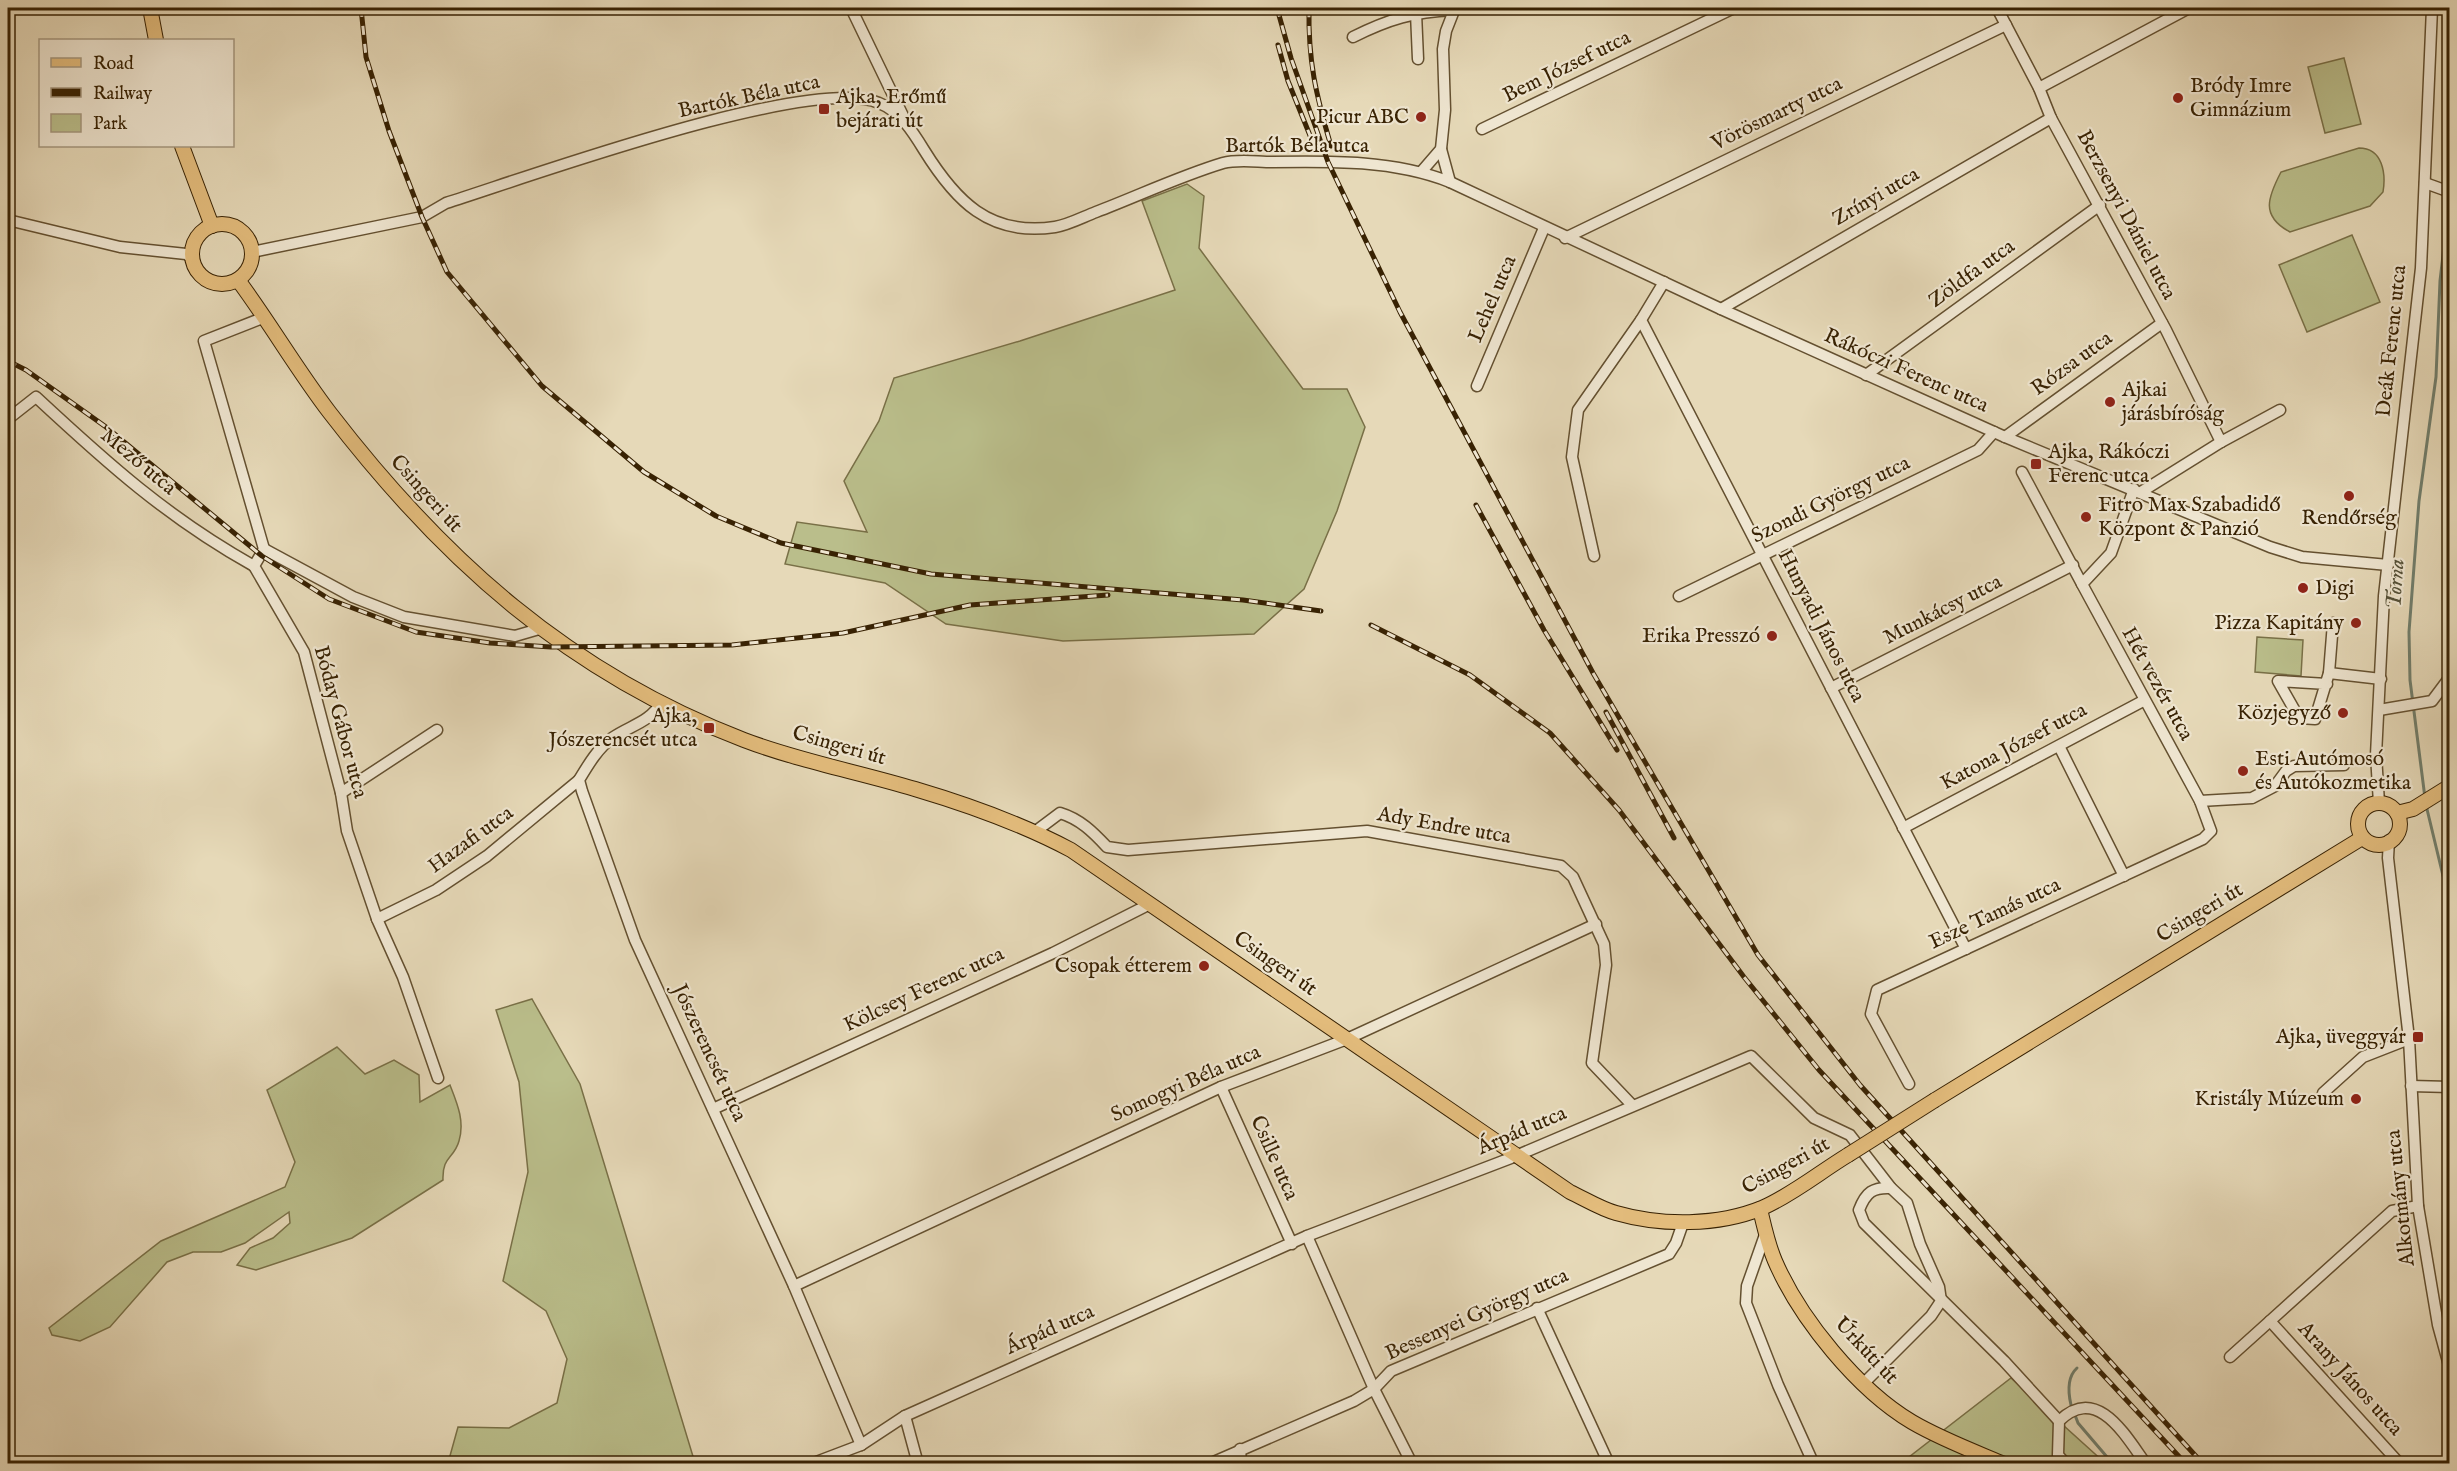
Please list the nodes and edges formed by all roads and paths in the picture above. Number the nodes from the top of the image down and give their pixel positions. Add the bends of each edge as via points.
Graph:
1 (150, 8) edge
2 (851, 8) edge
3 (1734, 8) edge
4 (1997, 8) edge
5 (2189, 8) edge
6 (2432, 8) edge
7 (1454, 9) edge
8 (1416, 13) junction
9 (2006, 25) junction
10 (1353, 37) dead end
11 (156, 39) edge
12 (1418, 59) dead end
13 (2039, 88) junction
14 (2051, 118) junction
15 (908, 124) junction
16 (1482, 129) dead end
17 (182, 147) edge
18 (1442, 149) junction
19 (1422, 171) junction
20 (1450, 183) junction
21 (2426, 183) junction
22 (2450, 192) edge
23 (2100, 205) junction
24 (8, 219) edge
25 (212, 226) junction
26 (1544, 228) junction
27 (1565, 238) junction
28 (252, 252) junction
29 (192, 258) junction
30 (238, 280) junction
31 (1664, 282) junction
32 (1721, 309) junction
33 (265, 317) junction
34 (1641, 320) junction
35 (2162, 323) junction
36 (1866, 375) junction
37 (1477, 386) dead end
38 (2280, 410) dead end
39 (8, 419) edge
40 (1994, 432) junction
41 (2005, 437) junction
42 (2222, 442) junction
43 (2022, 472) dead end
44 (2138, 491) junction
45 (264, 549) junction
46 (1762, 555) junction
47 (1594, 556) dead end
48 (2388, 565) junction
49 (254, 566) junction
50 (2073, 566) junction
51 (2082, 584) junction
52 (1679, 596) dead end
53 (2333, 623) dead end
54 (539, 629) junction
55 (2450, 677) edge
56 (2328, 679) junction
57 (2381, 679) junction
58 (1831, 688) junction
59 (2143, 701) junction
60 (662, 702) junction
61 (2379, 710) junction
62 (437, 730) dead end
63 (2059, 746) junction
64 (2344, 765) dead end
65 (579, 780) junction
66 (2443, 790) edge
67 (341, 793) junction
68 (2200, 801) junction
69 (2379, 802) junction
70 (2397, 813) junction
71 (2208, 819) joint
72 (1903, 828) junction
73 (1036, 831) junction
74 (2362, 838) junction
75 (2389, 840) junction
76 (2124, 876) junction
77 (1150, 904) junction
78 (377, 919) junction
79 (1596, 924) junction
80 (1966, 949) junction
81 (2409, 1038) junction
82 (1347, 1039) junction
83 (438, 1078) dead end
84 (1909, 1084) dead end
85 (2411, 1086) junction
86 (1221, 1087) junction
87 (2450, 1088) edge
88 (2323, 1093) dead end
89 (1632, 1105) junction
90 (713, 1109) junction
91 (1517, 1155) junction
92 (1891, 1188) junction
93 (2418, 1206) junction
94 (1760, 1209) junction
95 (1683, 1222) junction
96 (1766, 1232) junction
97 (1307, 1236) junction
98 (1292, 1244) junction
99 (794, 1286) junction
100 (1941, 1301) junction
101 (1538, 1308) junction
102 (2270, 1321) junction
103 (2447, 1352) edge
104 (2230, 1357) dead end
105 (2450, 1369) edge
106 (1863, 1384) junction
107 (1374, 1389) junction
108 (905, 1416) junction
109 (2059, 1421) junction
110 (861, 1445) junction
111 (1240, 1449) junction
112 (1811, 1458) dead end
113 (811, 1464) edge
114 (918, 1464) edge
115 (1209, 1464) edge
116 (1241, 1464) edge
117 (1412, 1464) edge
118 (1609, 1464) edge
119 (2004, 1464) edge
120 (2066, 1464) edge
121 (2146, 1464) edge
122 (2400, 1464) edge

1 - 11 main road
2 - 15 street
3 - 16 street, Bem József utca
4 - 9 street, Berzsenyi Dániel utca
5 - 13 street
6 - 21 street, Deák Ferenc utca
7 - 8 street
7 - 18 street via 1443,49
8 - 10 street via 1387,20
8 - 12 street
9 - 13 street, Berzsenyi Dániel utca
9 - 27 street, Vörösmarty utca
13 - 14 street, Berzsenyi Dániel utca
14 - 23 street, Berzsenyi Dániel utca
14 - 32 street, Zrínyi utca
15 - 19 street, Bartók Béla utca via 950,190 975,212 1009,226 1055,227 1226,162 1336,162
15 - 28 street, Bartók Béla utca via 879,103 847,98 763,110 670,133 446,203 422,217
17 - 25 main road
18 - 19 street
18 - 20 street
19 - 20 street, Rákóczi Ferenc utca
20 - 26 street, Rákóczi Ferenc utca
21 - 22 street
21 - 48 street, Deák Ferenc utca via 2421,268
23 - 35 street, Berzsenyi Dániel utca
23 - 36 street, Zöldfa utca
24 - 29 street via 120,248 186,254
25 - 28 main road via 221,224 238,229
25 - 29 main road via 199,235
26 - 27 street, Rákóczi Ferenc utca
26 - 37 street, Lehel utca
27 - 31 street, Rákóczi Ferenc utca
28 - 30 main road via 248,268
29 - 30 main road via 209,281 223,284
30 - 33 main road, Csingeri út
31 - 32 street, Rákóczi Ferenc utca
31 - 34 street
32 - 36 street, Rákóczi Ferenc utca
33 - 45 street via 204,341
33 - 54 main road, Csingeri út via 328,411 387,485 451,553
34 - 46 street, Hunyadi János utca
34 - 47 street via 1578,410 1572,457
35 - 41 street, Rózsa utca
35 - 42 street, Berzsenyi Dániel utca
36 - 40 street, Rákóczi Ferenc utca
38 - 42 street
39 - 49 street, Mező utca via 36,397 164,510
40 - 41 street, Rákóczi Ferenc utca
40 - 46 street, Szondi György utca via 1978,450
41 - 44 street, Rákóczi Ferenc utca
42 - 44 street
43 - 50 street, Hét vezér utca
44 - 48 street, Rákóczi Ferenc utca via 2302,557
44 - 51 street via 2111,553
45 - 49 street
45 - 54 street via 353,597 404,617 515,636
46 - 52 street, Szondi György utca
46 - 58 street, Hunyadi János utca
48 - 57 street, Deák Ferenc utca
49 - 67 street, Bóday Gábor utca via 304,652
50 - 51 street, Hét vezér utca
50 - 58 street, Munkácsy utca
51 - 59 street, Hét vezér utca
53 - 56 street
54 - 60 main road, Csingeri út
55 - 61 street via 2432,701
56 - 56 street via 2315,719 2299,718 2278,681
56 - 57 street
57 - 61 street, Deák Ferenc utca
58 - 72 street, Hunyadi János utca
59 - 63 street, Katona József utca
59 - 68 street, Hét vezér utca
60 - 65 street via 642,724 612,738 592,758
60 - 73 main road, Csingeri út via 744,740 916,789
61 - 69 street, Deák Ferenc utca
62 - 67 street
63 - 72 street, Katona József utca
63 - 76 street
64 - 68 street via 2294,766 2275,786 2252,798
65 - 78 street, Hazafi utca via 487,855 436,890
65 - 90 street, Jószerencsét utca via 635,940
66 - 70 main road via 2413,809
67 - 78 street, Bóday Gábor utca via 347,831
68 - 71 street, Hét vezér utca
69 - 70 main road via 2391,805
69 - 74 main road via 2360,817
70 - 75 main road via 2398,827
71 - 76 street, Esze Tamás utca via 2211,831 2203,839
72 - 80 street, Hunyadi János utca
73 - 77 main road, Csingeri út
73 - 79 street, Ady Endre utca via 1060,813 1090,829 1107,848 1128,850 1367,831 1407,837 1561,866 1573,877
74 - 75 main road via 2373,845
74 - 94 main road, Csingeri út, bridge
75 - 81 street, Alkotmány utca
76 - 80 street, Esze Tamás utca
77 - 82 main road, Csingeri út
77 - 90 street, Kölcsey Ferenc utca via 1053,953
78 - 83 street, Bóday Gábor utca via 403,977
79 - 82 street, Somogyi Béla utca
79 - 89 street, Ady Endre utca via 1606,964 1592,1063
80 - 84 street, Esze Tamás utca via 1877,990 1870,1014
81 - 85 street, Alkotmány utca
81 - 88 street via 2363,1057
82 - 86 street, Somogyi Béla utca
82 - 91 main road, Csingeri út
85 - 87 street
85 - 93 street, Alkotmány utca
86 - 98 street, Csille utca
86 - 99 street, Somogyi Béla utca
89 - 91 street, Árpád utca
89 - 92 street, Árpád utca via 1750,1056 1814,1118 1850,1135
90 - 99 street, Jószerencsét utca
91 - 95 main road, Csingeri út via 1570,1192 1614,1213
91 - 97 street, Árpád utca
92 - 100 street via 1907,1203
92 - 100 street via 1869,1191 1859,1210 1864,1223
93 - 102 street, Arany János utca via 2392,1210
93 - 103 street, Alkotmány utca
94 - 95 main road, Csingeri út
94 - 96 main road, Úrkúti út
95 - 101 street, Bessenyei György utca via 1669,1254
96 - 106 main road, Úrkúti út via 1774,1260 1791,1293
96 - 112 street via 1747,1286 1746,1303
97 - 98 street, Árpád utca
97 - 107 street
98 - 108 street, Árpád utca
99 - 110 street, Jószerencsét utca
100 - 106 street
100 - 109 street
101 - 107 street, Bessenyei György utca via 1391,1371
101 - 118 street
102 - 104 street, Arany János utca
102 - 122 street, Arany János utca
103 - 105 street, Alkotmány utca
106 - 119 main road, Úrkúti út via 1912,1422
107 - 111 street, Bessenyei György utca
107 - 117 street
108 - 110 street, Árpád utca
108 - 114 street
109 - 120 street via 2058,1455
109 - 121 street via 2080,1408 2100,1411 2127,1437
110 - 113 street, Árpád utca
111 - 115 street, Bessenyei György utca
111 - 116 street

